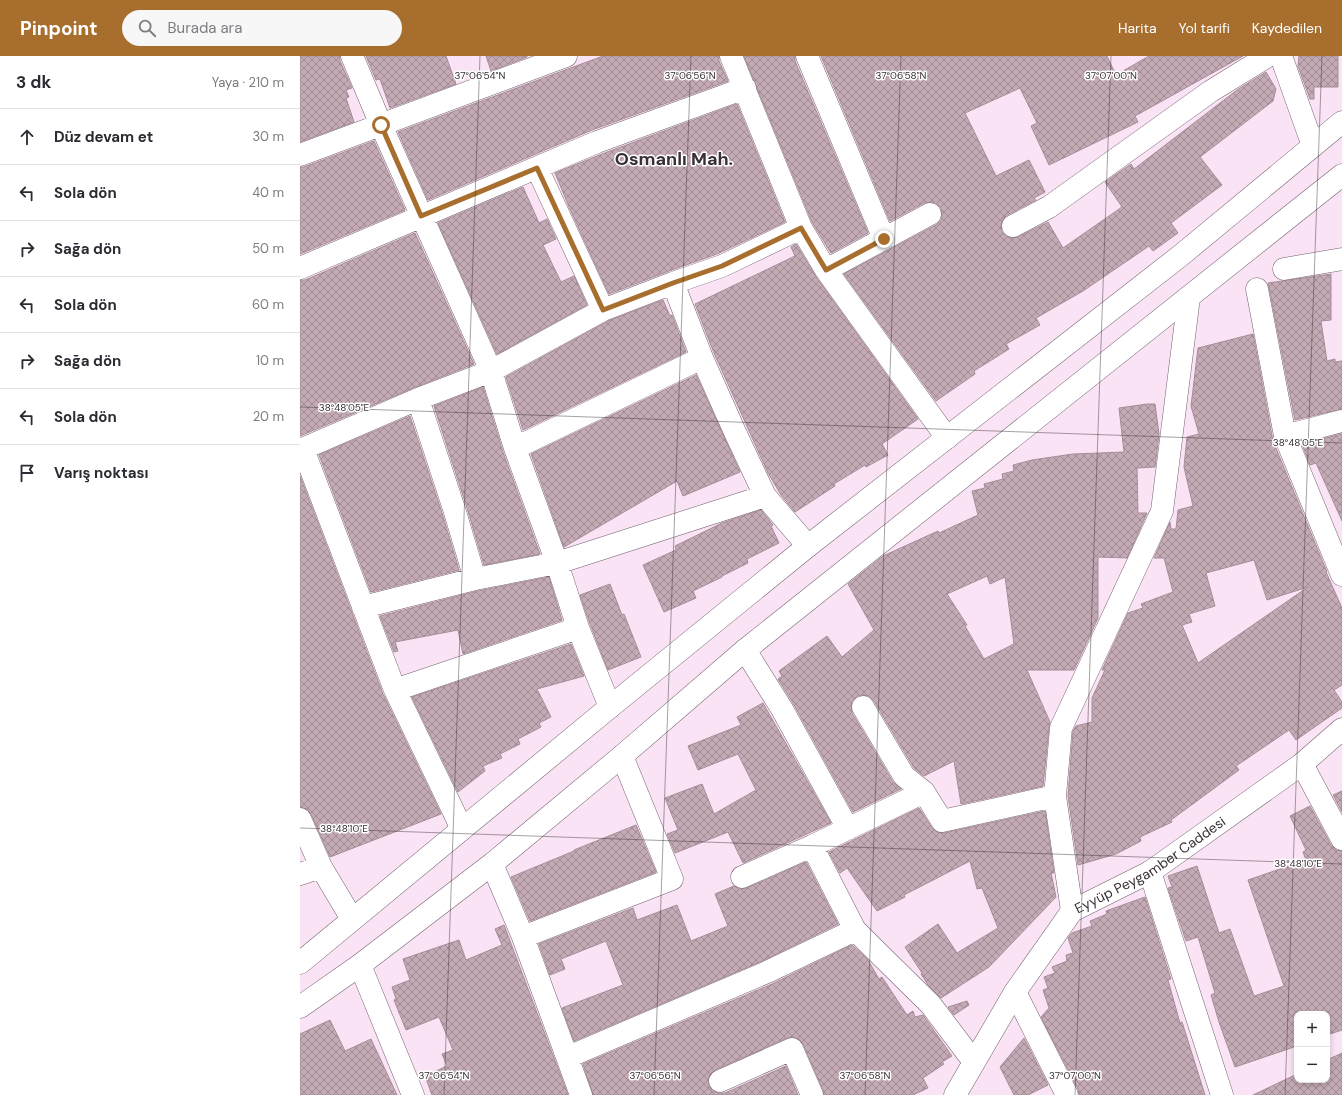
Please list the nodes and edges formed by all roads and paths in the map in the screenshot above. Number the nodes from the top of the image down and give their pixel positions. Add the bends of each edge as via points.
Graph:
1 (352, 56) edge
2 (566, 56) edge
3 (731, 56) edge
4 (806, 56) edge
5 (1268, 56) edge
6 (1281, 56) edge
7 (537, 61) edge
8 (744, 88) junction
9 (1342, 122) edge
10 (381, 125) junction
11 (1313, 146) junction
12 (300, 155) edge
13 (537, 168) junction
14 (1342, 175) edge
15 (930, 214) dead end
16 (421, 216) junction
17 (1013, 226) dead end
18 (801, 228) junction
19 (884, 239) junction
20 (1342, 259) edge
21 (300, 268) edge
22 (1284, 269) dead end
23 (826, 270) junction
24 (673, 283) junction
25 (1256, 289) dead end
26 (1189, 297) junction
27 (603, 310) junction
28 (702, 358) junction
29 (491, 371) junction
30 (418, 399) junction
31 (1342, 421) edge
32 (1285, 436) junction
33 (947, 438) junction
34 (515, 448) junction
35 (302, 449) edge
36 (765, 496) junction
37 (808, 546) junction
38 (557, 563) junction
39 (1342, 575) edge
40 (475, 579) junction
41 (363, 608) junction
42 (578, 628) junction
43 (745, 650) junction
44 (394, 690) junction
45 (610, 707) junction
46 (863, 707) dead end
47 (1342, 729) edge
48 (622, 756) junction
49 (1302, 764) junction
50 (924, 792) junction
51 (1055, 796) junction
52 (300, 819) edge
53 (462, 829) junction
54 (848, 829) junction
55 (1342, 839) edge
56 (812, 846) junction
57 (492, 864) junction
58 (321, 867) junction
59 (1150, 872) junction
60 (300, 874) edge
61 (742, 878) dead end
62 (1072, 911) junction
63 (352, 919) junction
64 (855, 930) junction
65 (523, 937) junction
66 (300, 963) edge
67 (360, 965) junction
68 (1015, 992) junction
69 (300, 1007) edge
70 (568, 1057) junction
71 (974, 1062) junction
72 (720, 1081) dead end
73 (413, 1095) edge
74 (581, 1095) edge
75 (812, 1095) edge
76 (955, 1095) edge
77 (1067, 1095) edge
78 (1222, 1095) edge

1 - 10 street
2 - 7 street
3 - 8 street
4 - 19 street
5 - 17 street via 1211,91 1049,207
6 - 11 street
7 - 10 street
8 - 13 street via 597,142
8 - 18 street
9 - 11 street
10 - 12 street
10 - 16 street
11 - 33 street via 1180,256
13 - 16 street
13 - 27 street
14 - 26 street
15 - 19 street
16 - 21 street
16 - 29 street
18 - 23 street
18 - 24 street via 722,266
19 - 23 street
20 - 22 street
23 - 33 street
24 - 27 street
24 - 28 street
25 - 32 street
26 - 43 street
26 - 51 street via 1162,511 1061,728
27 - 29 street
28 - 34 street
28 - 36 street
29 - 30 street
29 - 34 street
30 - 35 street
30 - 40 street
31 - 32 street
32 - 39 street
33 - 37 street
34 - 38 street
35 - 41 street
36 - 37 street
36 - 38 street
37 - 45 street
38 - 40 street
38 - 42 street
40 - 41 street
41 - 44 street
42 - 44 street
42 - 45 street
43 - 48 street
43 - 54 street via 782,709
44 - 53 street
45 - 53 street
46 - 50 street via 904,776
47 - 49 street, Eyyüp Peygamber Caddesi
48 - 57 street
48 - 65 street via 672,879
49 - 55 street
49 - 59 street, Eyyüp Peygamber Caddesi
50 - 51 street via 942,821
50 - 54 street
51 - 62 street
52 - 58 street
53 - 63 street
54 - 56 street
56 - 61 street
56 - 64 street
57 - 65 street
57 - 67 street
58 - 60 street
58 - 63 street
59 - 62 street, Eyyüp Peygamber Caddesi
59 - 78 street
62 - 68 street, Eyyüp Peygamber Caddesi
63 - 66 street
64 - 70 street via 767,972
64 - 71 street via 931,1005
65 - 70 street
67 - 69 street
67 - 73 street
68 - 71 street, Eyyüp Peygamber Caddesi
68 - 77 street
70 - 74 street
71 - 76 street, Eyyüp Peygamber Caddesi
72 - 75 street via 792,1049

